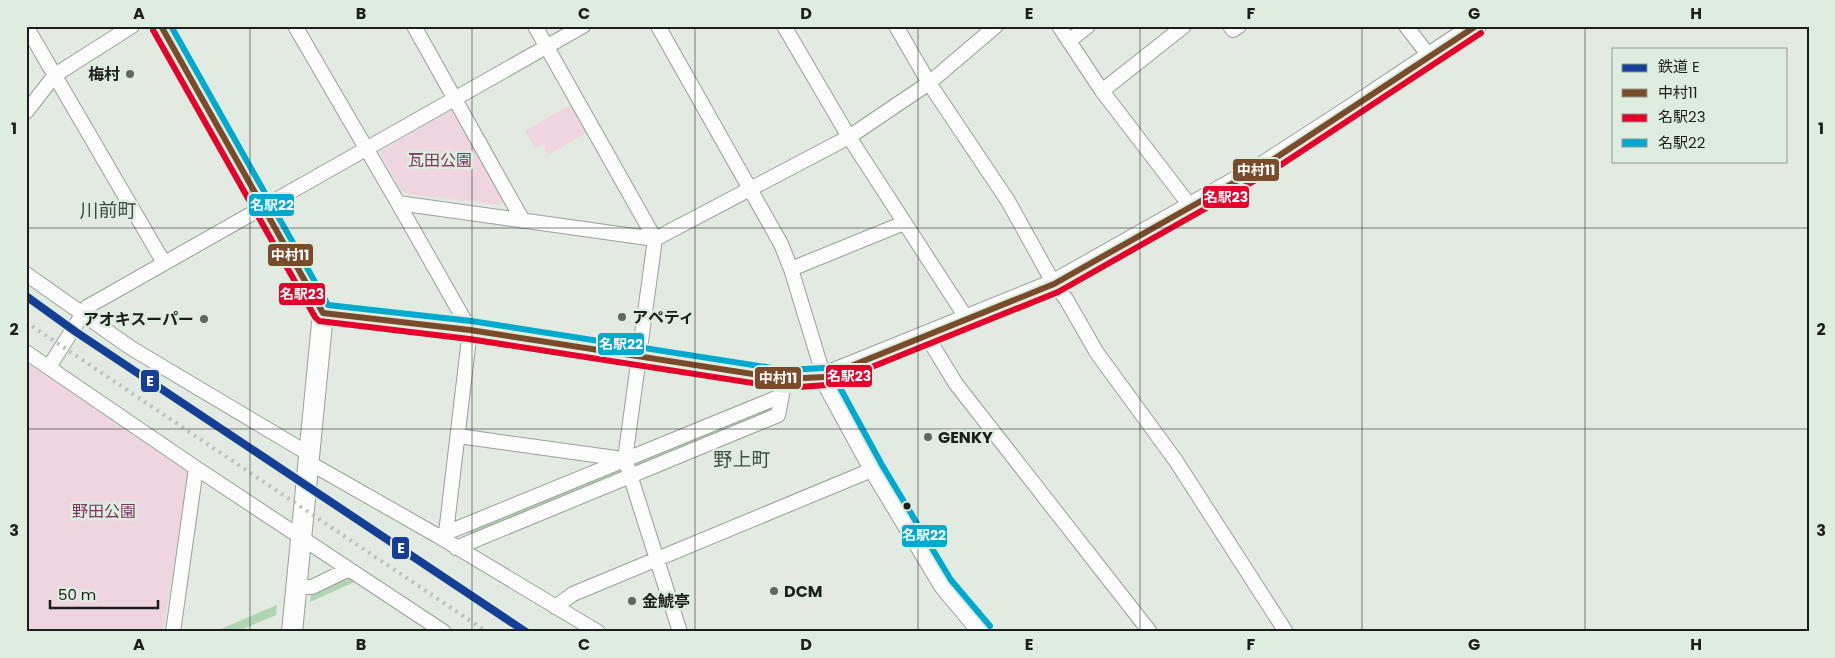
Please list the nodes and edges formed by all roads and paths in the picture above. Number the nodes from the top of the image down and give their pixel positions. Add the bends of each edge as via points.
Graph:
1 (26, 26) edge
2 (132, 26) edge
3 (161, 26) edge
4 (295, 26) edge
5 (414, 26) edge
6 (535, 26) edge
7 (583, 26) edge
8 (658, 26) edge
9 (784, 26) edge
10 (896, 26) edge
11 (996, 26) edge
12 (1059, 26) edge
13 (1088, 26) edge
14 (1184, 26) edge
15 (1230, 26) edge
16 (1239, 26) edge
17 (1406, 26) edge
18 (1476, 26) edge
19 (1069, 41) junction
20 (546, 47) junction
21 (1430, 57) junction
22 (54, 75) junction
23 (929, 83) junction
24 (1102, 90) junction
25 (454, 98) junction
26 (26, 112) edge
27 (849, 137) junction
28 (366, 148) junction
29 (750, 189) junction
30 (398, 203) junction
31 (1190, 207) junction
32 (262, 208) junction
33 (523, 221) junction
34 (904, 223) junction
35 (654, 239) junction
36 (164, 263) junction
37 (791, 269) junction
38 (26, 274) edge
39 (1054, 284) junction
40 (323, 313) junction
41 (83, 314) junction
42 (967, 319) junction
43 (470, 330) junction
44 (926, 335) junction
45 (26, 352) edge
46 (638, 356) junction
47 (49, 367) junction
48 (824, 377) junction
49 (783, 388) junction
50 (458, 436) junction
51 (308, 458) junction
52 (196, 468) junction
53 (627, 468) junction
54 (874, 469) junction
55 (442, 534) junction
56 (300, 536) junction
57 (456, 548) junction
58 (657, 558) junction
59 (349, 569) junction
60 (296, 587) junction
61 (555, 606) junction
62 (172, 632) edge
63 (292, 632) edge
64 (444, 632) edge
65 (598, 632) edge
66 (680, 632) edge
67 (983, 632) edge
68 (1150, 632) edge
69 (1286, 632) edge

1 - 22 street
2 - 22 street
3 - 32 street
4 - 28 street
5 - 25 street
6 - 20 street
7 - 20 street
8 - 29 street
9 - 27 street
10 - 23 street
11 - 23 street
12 - 19 street
13 - 19 street
14 - 24 street
15 - 16 street via 1233,30
17 - 21 street
18 - 21 street
19 - 24 street
20 - 25 street
20 - 35 street
21 - 31 street via 1265,165
22 - 26 street
22 - 36 street
23 - 27 street
23 - 39 street via 1008,201
24 - 31 street
25 - 28 street
25 - 33 street
27 - 29 street
27 - 34 street
28 - 30 street
28 - 32 street
29 - 35 street
29 - 37 street via 781,244
30 - 33 street
30 - 43 street
31 - 39 street
32 - 36 street
32 - 40 street
33 - 35 street
34 - 37 street
34 - 42 street
35 - 46 street
36 - 41 street via 87,307
37 - 48 street
38 - 41 street
39 - 42 street
39 - 69 street via 1097,352 1176,461
40 - 43 street
40 - 51 street
41 - 47 street
41 - 51 street via 131,348
42 - 44 street
43 - 46 street
43 - 50 street
44 - 48 street
44 - 68 street via 956,384
45 - 47 street
46 - 49 street
46 - 53 street
47 - 52 street
48 - 49 street
48 - 54 street
49 - 53 street via 778,415
50 - 53 street
50 - 55 street
51 - 55 street
51 - 56 street
52 - 56 street
52 - 62 street
53 - 55 street
53 - 57 street
53 - 58 street
54 - 58 street
54 - 67 street via 944,585
55 - 57 street
56 - 59 street
56 - 60 street
57 - 61 street
58 - 61 street via 573,594
58 - 66 street
59 - 60 street via 312,587
59 - 64 street
60 - 63 street
61 - 65 street

